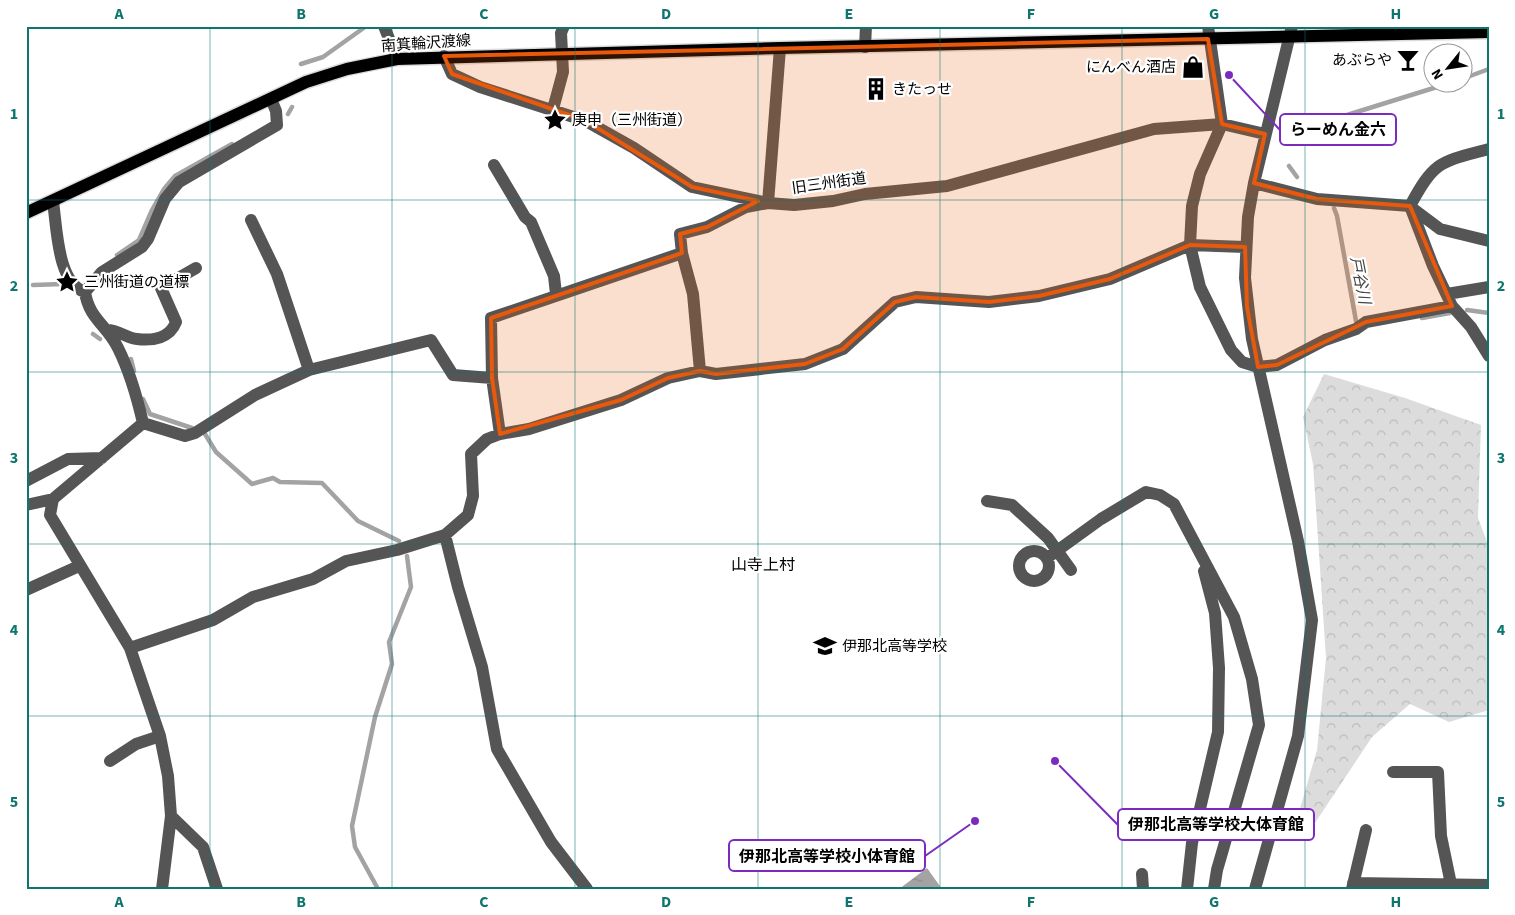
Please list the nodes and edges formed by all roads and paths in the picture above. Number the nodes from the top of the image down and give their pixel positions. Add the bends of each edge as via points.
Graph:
1 (384, 26) edge
2 (564, 26) edge
3 (866, 26) edge
4 (1411, 30) edge
5 (1208, 32) edge
6 (1291, 32) edge
7 (1489, 32) edge
8 (865, 46) junction
9 (780, 48) junction
10 (562, 54) junction
11 (444, 56) junction
12 (397, 59) junction
13 (271, 99) junction
14 (552, 109) junction
15 (1222, 124) junction
16 (1265, 134) junction
17 (1489, 149) edge
18 (494, 165) dead end
19 (1254, 183) junction
20 (53, 202) junction
21 (768, 203) junction
22 (1410, 206) junction
23 (26, 213) edge
24 (250, 220) dead end
25 (1489, 241) edge
26 (1190, 245) junction
27 (1245, 247) junction
28 (682, 253) junction
29 (196, 268) dead end
30 (1489, 287) edge
31 (85, 292) junction
32 (556, 294) junction
33 (1447, 294) junction
34 (1452, 306) junction
35 (107, 330) junction
36 (1489, 356) edge
37 (1258, 367) junction
38 (309, 370) junction
39 (700, 371) junction
40 (492, 378) junction
41 (143, 423) junction
42 (500, 434) junction
43 (102, 458) junction
44 (26, 481) edge
45 (53, 499) junction
46 (987, 501) dead end
47 (26, 505) edge
48 (445, 535) junction
49 (1058, 550) junction
50 (1199, 550) junction
51 (1047, 558) dead end
52 (79, 566) junction
53 (1071, 570) dead end
54 (26, 590) edge
55 (130, 648) junction
56 (160, 736) junction
57 (110, 760) dead end
58 (1393, 772) dead end
59 (171, 816) junction
60 (1366, 830) dead end
61 (1142, 874) dead end
62 (1489, 885) edge
63 (1353, 886) edge
64 (1400, 886) edge
65 (1451, 886) edge
66 (162, 889) edge
67 (217, 889) edge
68 (587, 889) edge
69 (1143, 889) edge
70 (1187, 889) edge
71 (1214, 889) edge
72 (1256, 889) edge

1 - 12 street
2 - 10 street
3 - 8 street
4 - 6 main road, 南箕輪沢渡線
4 - 7 main road, 南箕輪沢渡線
5 - 6 main road, 南箕輪沢渡線
5 - 8 main road, 南箕輪沢渡線
5 - 15 street
6 - 16 street
8 - 9 main road, 南箕輪沢渡線
9 - 10 main road, 南箕輪沢渡線
9 - 21 street
10 - 11 main road, 南箕輪沢渡線
10 - 14 street via 563,72
11 - 12 main road, 南箕輪沢渡線
11 - 14 street, 旧三州街道 via 452,74 480,87
12 - 13 main road, 南箕輪沢渡線 via 306,82
13 - 20 main road, 南箕輪沢渡線
13 - 31 street via 276,111 276,125 179,182 166,199 142,247 102,272
14 - 21 street, 旧三州街道 via 586,121 634,148 692,188
15 - 16 street, 旧三州街道
15 - 21 street, 旧三州街道 via 1154,129 946,186 865,194 794,206
15 - 26 street via 1200,174 1192,206
16 - 19 street
17 - 22 street via 1441,163 1428,175
18 - 32 street via 530,222 554,276
19 - 22 street via 1317,199
19 - 27 street
20 - 23 main road, 南箕輪沢渡線
20 - 31 street via 66,272 72,286
21 - 28 street via 746,207 707,227 680,234
22 - 25 street via 1440,229
22 - 33 street
24 - 38 street via 276,274
26 - 27 street
26 - 37 street via 1200,287 1231,350 1242,362
26 - 39 street via 1110,279 1039,296 989,302 916,297 896,302 843,348 805,364 716,374
27 - 37 street via 1247,308
28 - 32 street
28 - 39 street via 693,294
29 - 35 street via 161,288 176,322 166,336 136,339 116,330
30 - 33 street
31 - 35 street via 86,302 95,319
32 - 40 street via 484,317
33 - 34 street
34 - 36 street via 1471,327
34 - 37 street via 1361,326 1277,365
35 - 41 street via 136,392
37 - 72 street via 1298,541 1312,620 1298,736
38 - 40 street via 431,340 453,375
38 - 41 street via 255,395 186,436
39 - 42 street via 668,378 621,400 529,429
40 - 42 street
41 - 43 street
42 - 48 street via 487,439 471,454 473,496 468,515
43 - 44 street via 68,459
43 - 45 street
45 - 47 street
45 - 52 street via 50,515
46 - 49 street via 1012,505
48 - 55 street via 346,561 313,578 252,597 213,620
48 - 68 street via 482,667 497,749 551,842
49 - 50 street via 1146,492 1160,495 1174,504
49 - 51 street
49 - 53 street
50 - 70 street via 1215,613 1219,668 1218,732 1192,843
50 - 71 street via 1234,616 1252,679 1259,725
52 - 54 street
52 - 55 street
55 - 56 street
56 - 57 street via 136,744
56 - 59 street
58 - 65 street via 1438,772 1441,836
59 - 66 street
59 - 67 street via 203,847
60 - 63 street
61 - 69 street
62 - 65 street
63 - 64 street
64 - 65 street

